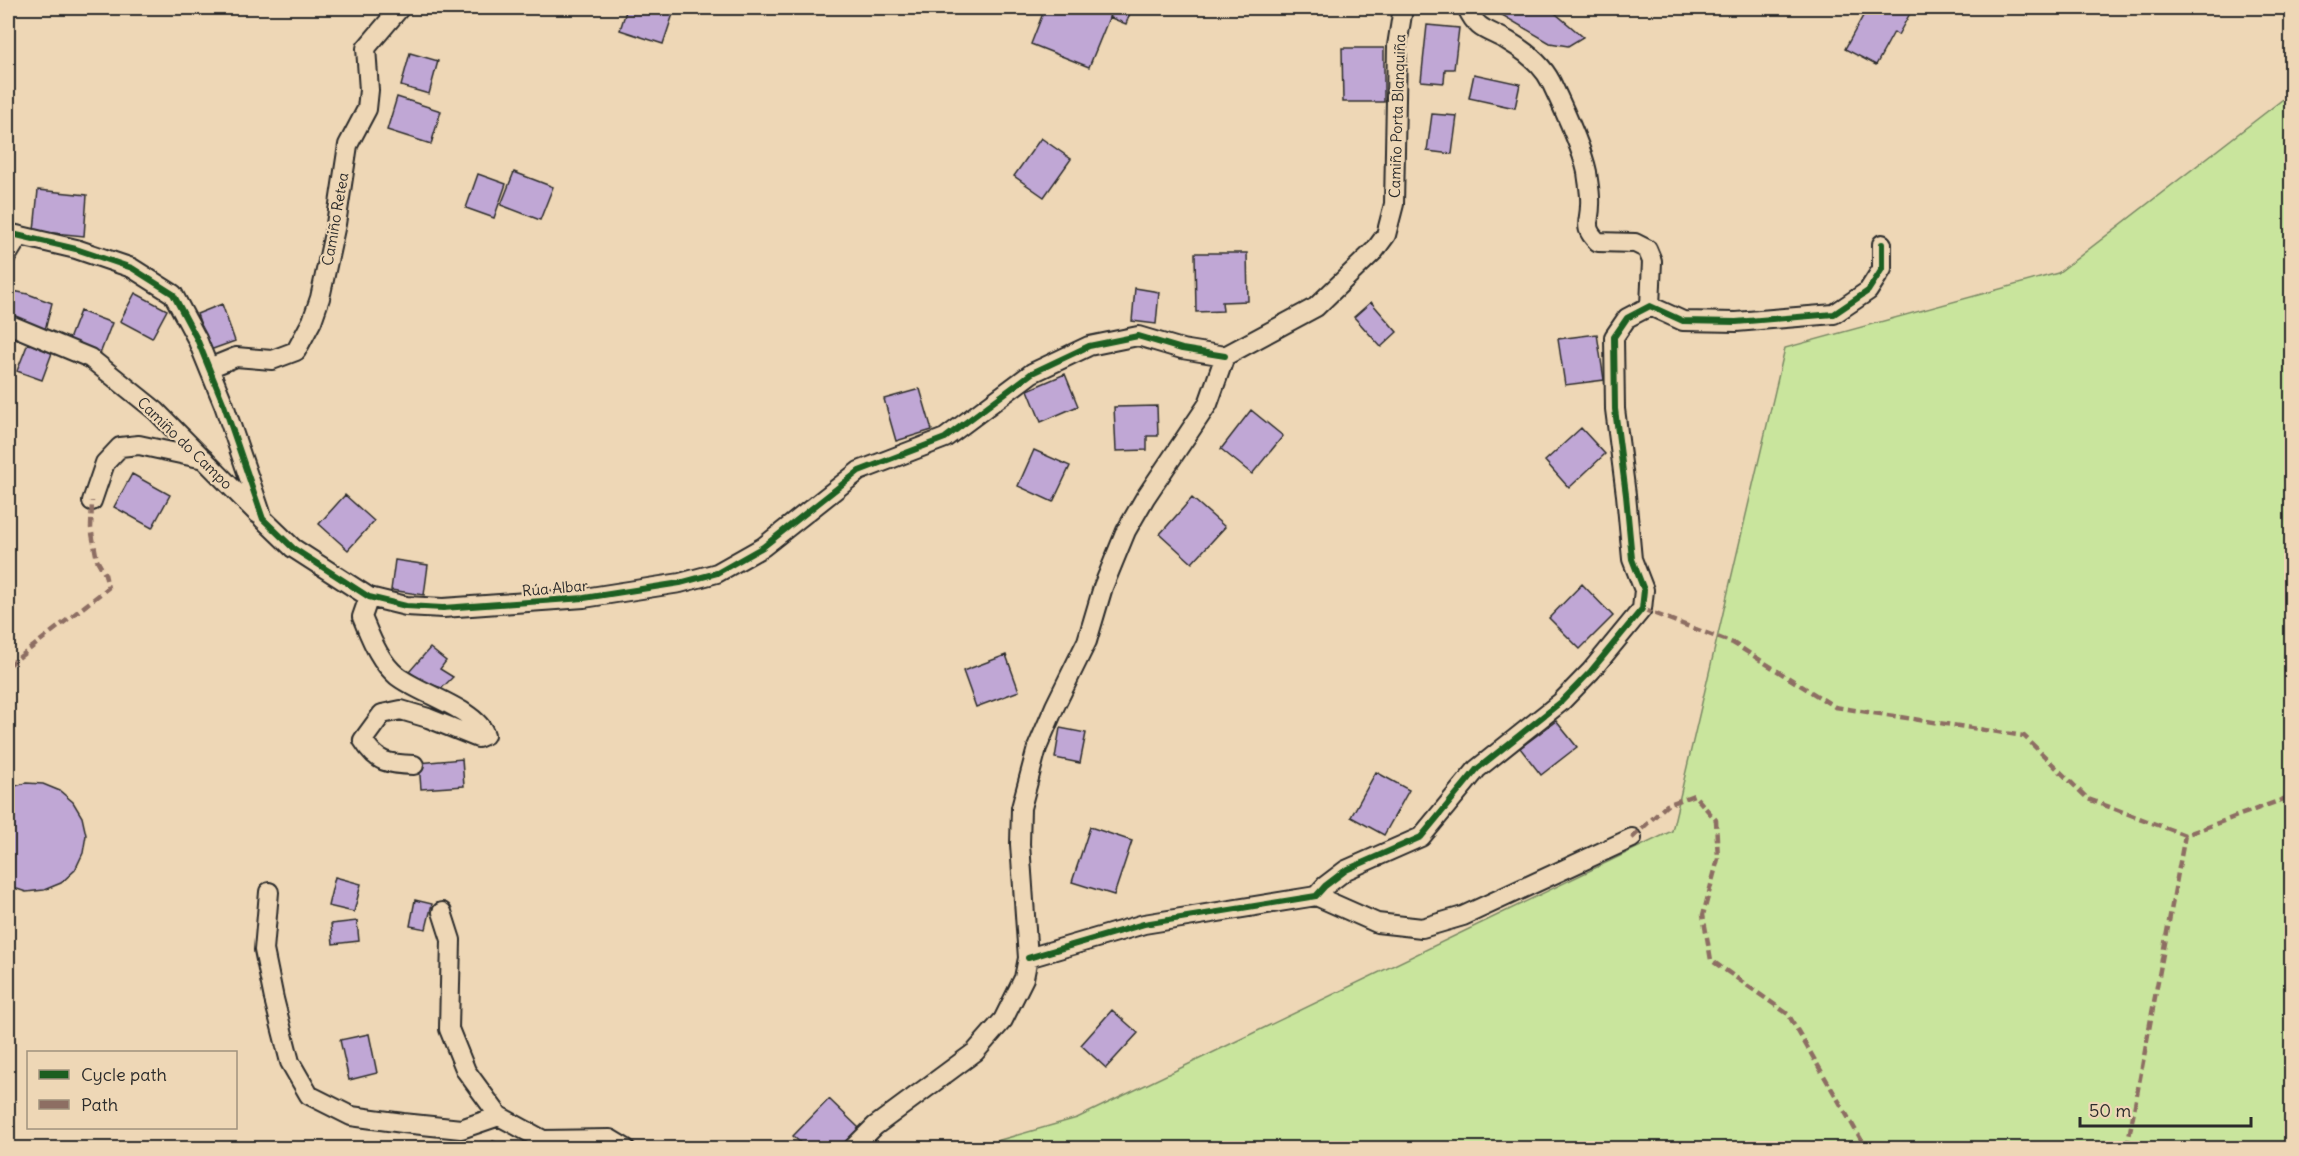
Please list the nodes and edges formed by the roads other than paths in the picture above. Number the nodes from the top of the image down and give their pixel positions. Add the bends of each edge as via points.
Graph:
1 (400, 8) edge
2 (1403, 8) edge
3 (1467, 8) edge
4 (13, 234) edge
5 (1882, 243) dead end
6 (8, 254) edge
7 (1650, 306) junction
8 (8, 324) edge
9 (1225, 356) junction
10 (209, 368) junction
11 (204, 459) junction
12 (92, 501) dead end
13 (263, 519) junction
14 (369, 597) junction
15 (414, 765) dead end
16 (1632, 838) dead end
17 (269, 892) dead end
18 (1316, 896) junction
19 (442, 912) dead end
20 (1028, 958) junction
21 (499, 1116) junction
22 (625, 1149) edge
23 (853, 1149) edge

1 - 10 street, Camiño Retea via 366,48 367,109 348,145 320,298 307,331 296,351 272,360 236,357
2 - 9 street, Camiño Porta Blanquiña via 1397,46 1394,204 1386,235 1316,307
3 - 7 street via 1486,32 1507,41 1539,64 1550,81 1586,171 1590,234 1598,242 1635,243 1647,249 1652,261
4 - 6 street
4 - 10 street, Rúa Albar via 132,268 173,294
5 - 7 street via 1882,269 1868,291 1834,314 1736,322 1683,321
7 - 18 street via 1627,318 1614,337 1614,409 1632,559 1644,590 1641,609 1591,671 1561,702 1477,769 1421,837 1346,870
8 - 11 street, Camiño do Campo via 90,358 156,411
9 - 14 street, Rúa Albar via 1138,336 1089,346 1032,373 945,438 859,471 763,547 717,573 584,598 443,608 406,606
9 - 20 street via 1208,404 1126,531 1103,587 1087,642 1037,748 1022,808 1020,844
10 - 13 street, Rúa Albar
11 - 12 street via 139,445 120,447 105,463
11 - 13 street, Camiño do Campo
13 - 14 street, Rúa Albar via 293,548
14 - 15 street via 362,616 378,654 398,676 456,708 483,728 485,735 478,738 400,710 382,714 363,740 377,759
16 - 18 street via 1463,916 1422,928 1377,923
17 - 21 street via 264,950 290,1062 309,1095 351,1116 403,1123 461,1129
18 - 20 street via 1144,924
19 - 21 street via 451,940 449,1029 466,1071
20 - 23 street via 1024,978 1003,1020 975,1052 875,1126
21 - 22 street via 543,1140 610,1139

